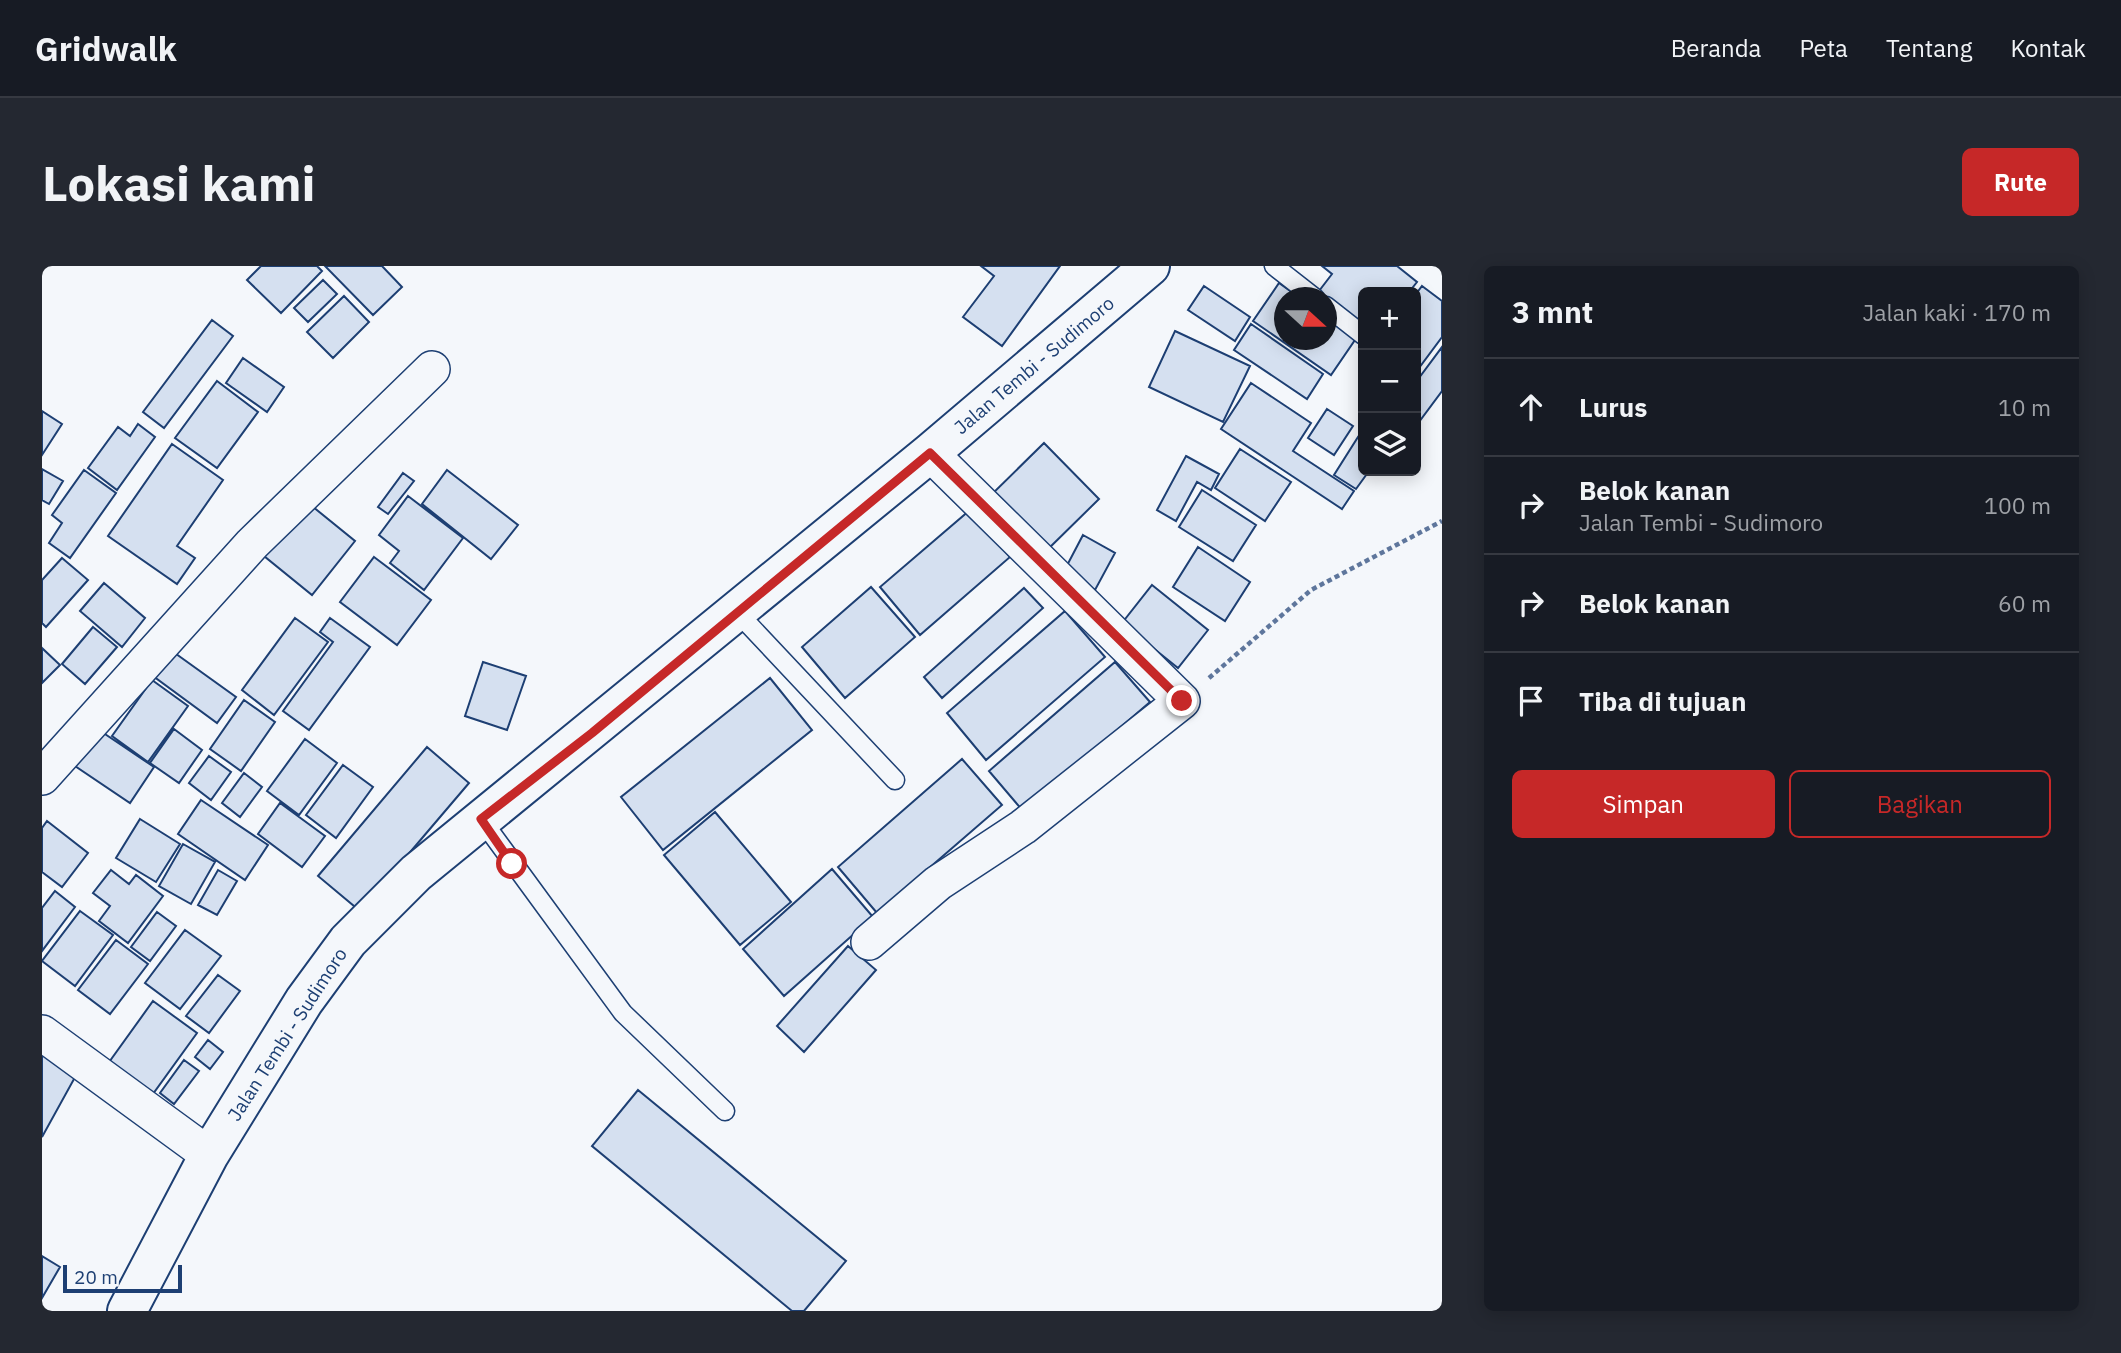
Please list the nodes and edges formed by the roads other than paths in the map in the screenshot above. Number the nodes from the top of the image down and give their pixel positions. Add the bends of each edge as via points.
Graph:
1 (1275, 266) edge
2 (1137, 270) edge
3 (1301, 287) edge
4 (1337, 315) edge
5 (1358, 331) edge
6 (432, 369) dead end
7 (930, 453) junction
8 (737, 612) junction
9 (42, 777) edge
10 (895, 780) dead end
11 (490, 812) junction
12 (869, 942) dead end
13 (42, 1033) edge
14 (725, 1111) dead end
15 (209, 1155) junction
16 (127, 1311) edge

1 - 3 lane
2 - 7 main road, Jalan Tembi - Sudimoro
4 - 5 lane
6 - 9 street via 252,544
7 - 8 main road, Jalan Tembi - Sudimoro
7 - 12 street via 1182,701 1023,827 938,883
8 - 10 lane
8 - 11 main road, Jalan Tembi - Sudimoro
11 - 14 lane via 623,1013
11 - 15 main road, Jalan Tembi - Sudimoro via 416,873 348,941 304,1001
13 - 15 street
15 - 16 main road, Jalan Tembi - Sudimoro

